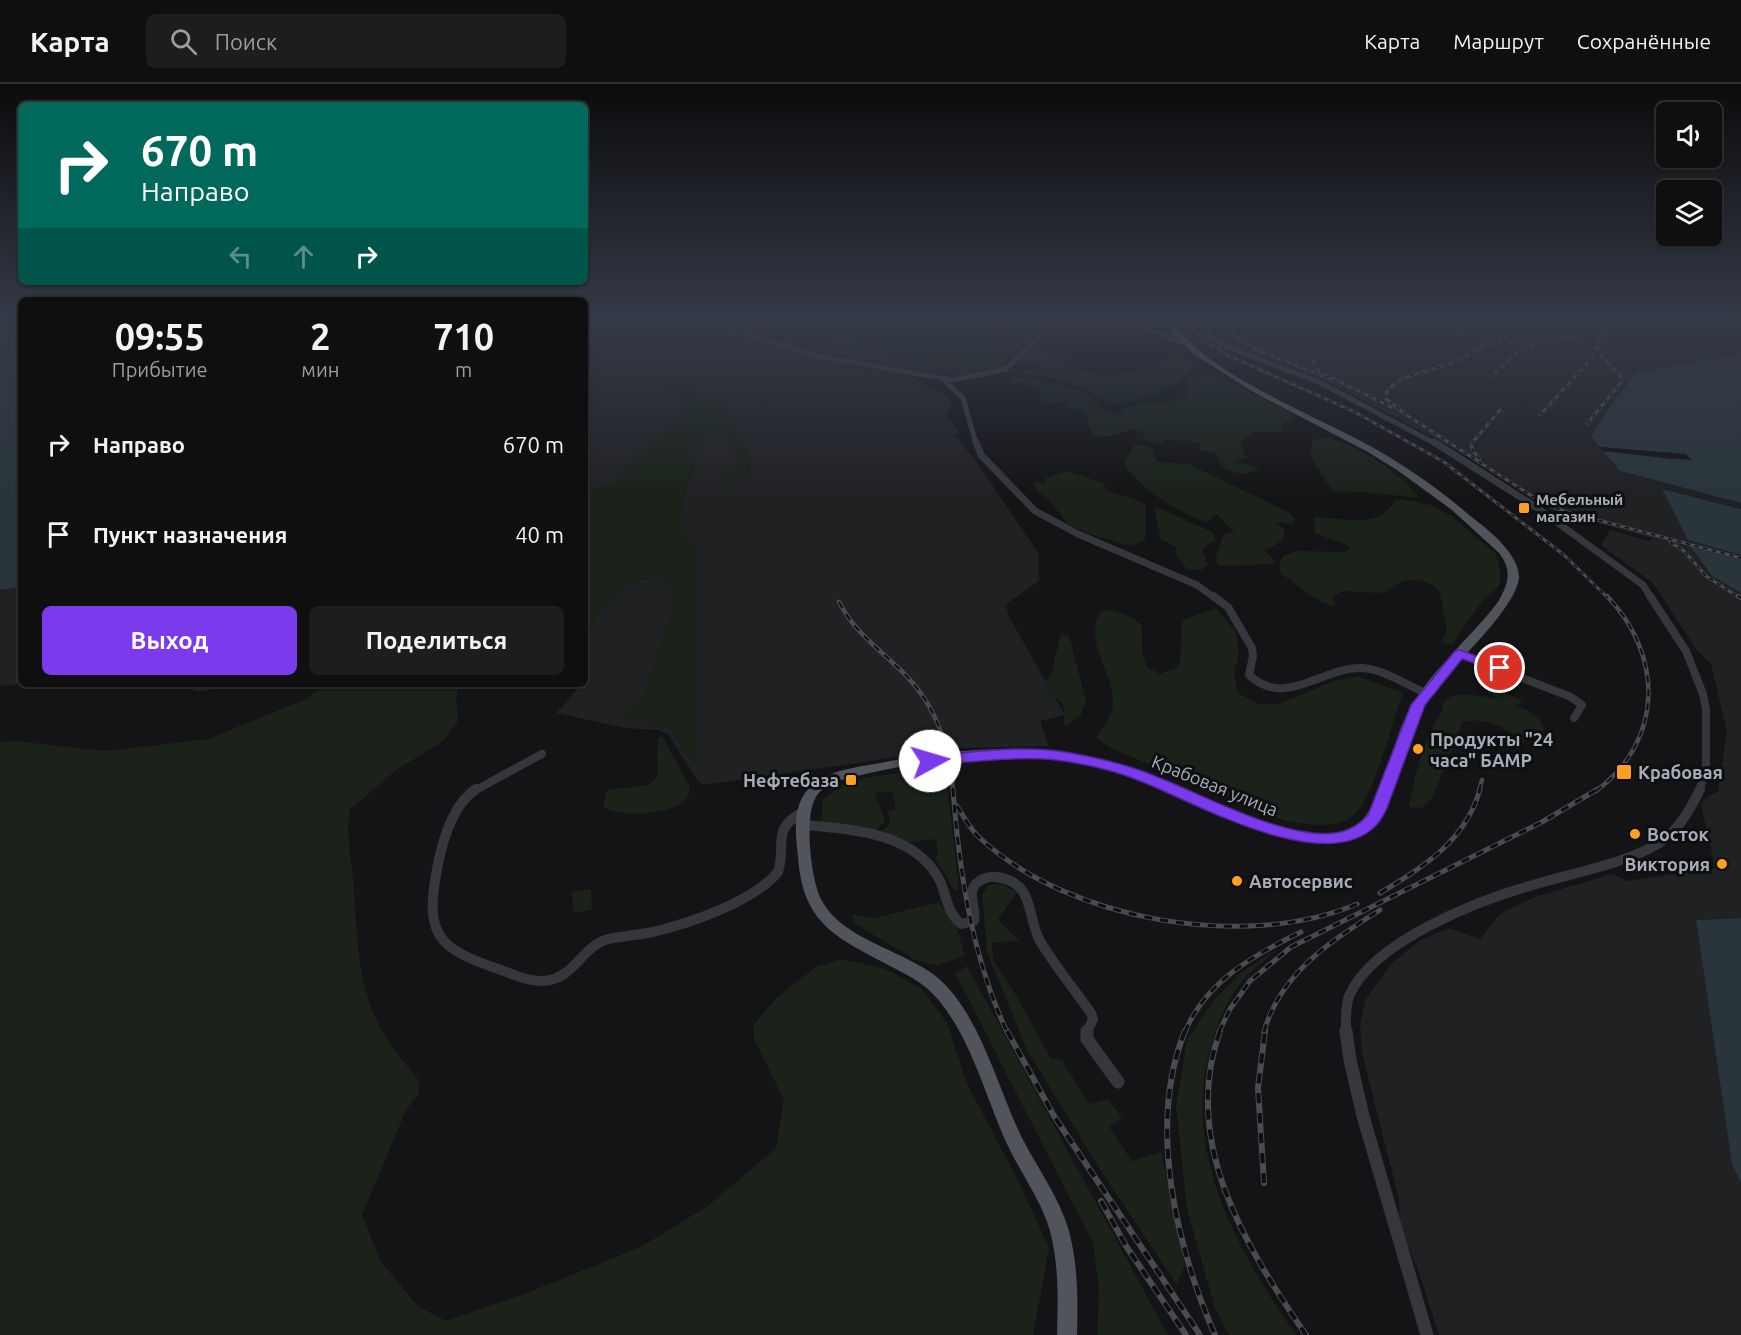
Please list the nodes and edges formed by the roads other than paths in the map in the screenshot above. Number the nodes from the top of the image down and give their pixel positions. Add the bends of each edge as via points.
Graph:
1 (940, 378) edge
2 (965, 378) edge
3 (1237, 378) edge
4 (1309, 378) edge
5 (943, 379) junction
6 (1460, 654) junction
7 (1426, 693) junction
8 (1574, 718) dead end
9 (542, 754) dead end
10 (803, 818) junction
11 (1118, 1082) dead end
12 (1067, 1335) edge
13 (1427, 1335) edge

1 - 5 street
2 - 5 street
3 - 6 main road, Крабовая улица via 1406,472 1498,546 1512,566 1513,585
4 - 13 street via 1451,452 1638,579 1686,651 1704,694 1707,725 1703,781 1690,812 1666,838 1609,863 1485,901 1408,938 1361,977 1348,998 1345,1029 1360,1100
5 - 7 street via 963,398 981,455 1035,511 1078,534 1197,585 1228,607 1252,648 1249,675 1261,686 1281,690 1326,674 1360,668
6 - 7 main road, Крабовая улица
6 - 8 street via 1571,697 1581,705
7 - 10 main road, Крабовая улица via 1412,718 1374,819 1365,828 1342,838 1309,838 1265,828 1118,768 1039,754 973,756 833,777 807,796
9 - 10 street via 466,796 438,861 433,888 435,927 452,949 474,962 540,981 562,975 592,946 603,941 693,919 772,880 780,863 782,826 794,816
10 - 11 street via 867,833 922,855 935,869 952,915 961,924 976,917 972,894 975,885 988,877 998,877 1018,886 1034,912 1039,939 1091,1013 1087,1039
10 - 12 main road via 810,886 823,914 846,933 932,982 961,1019 1008,1127 1059,1229 1068,1285

